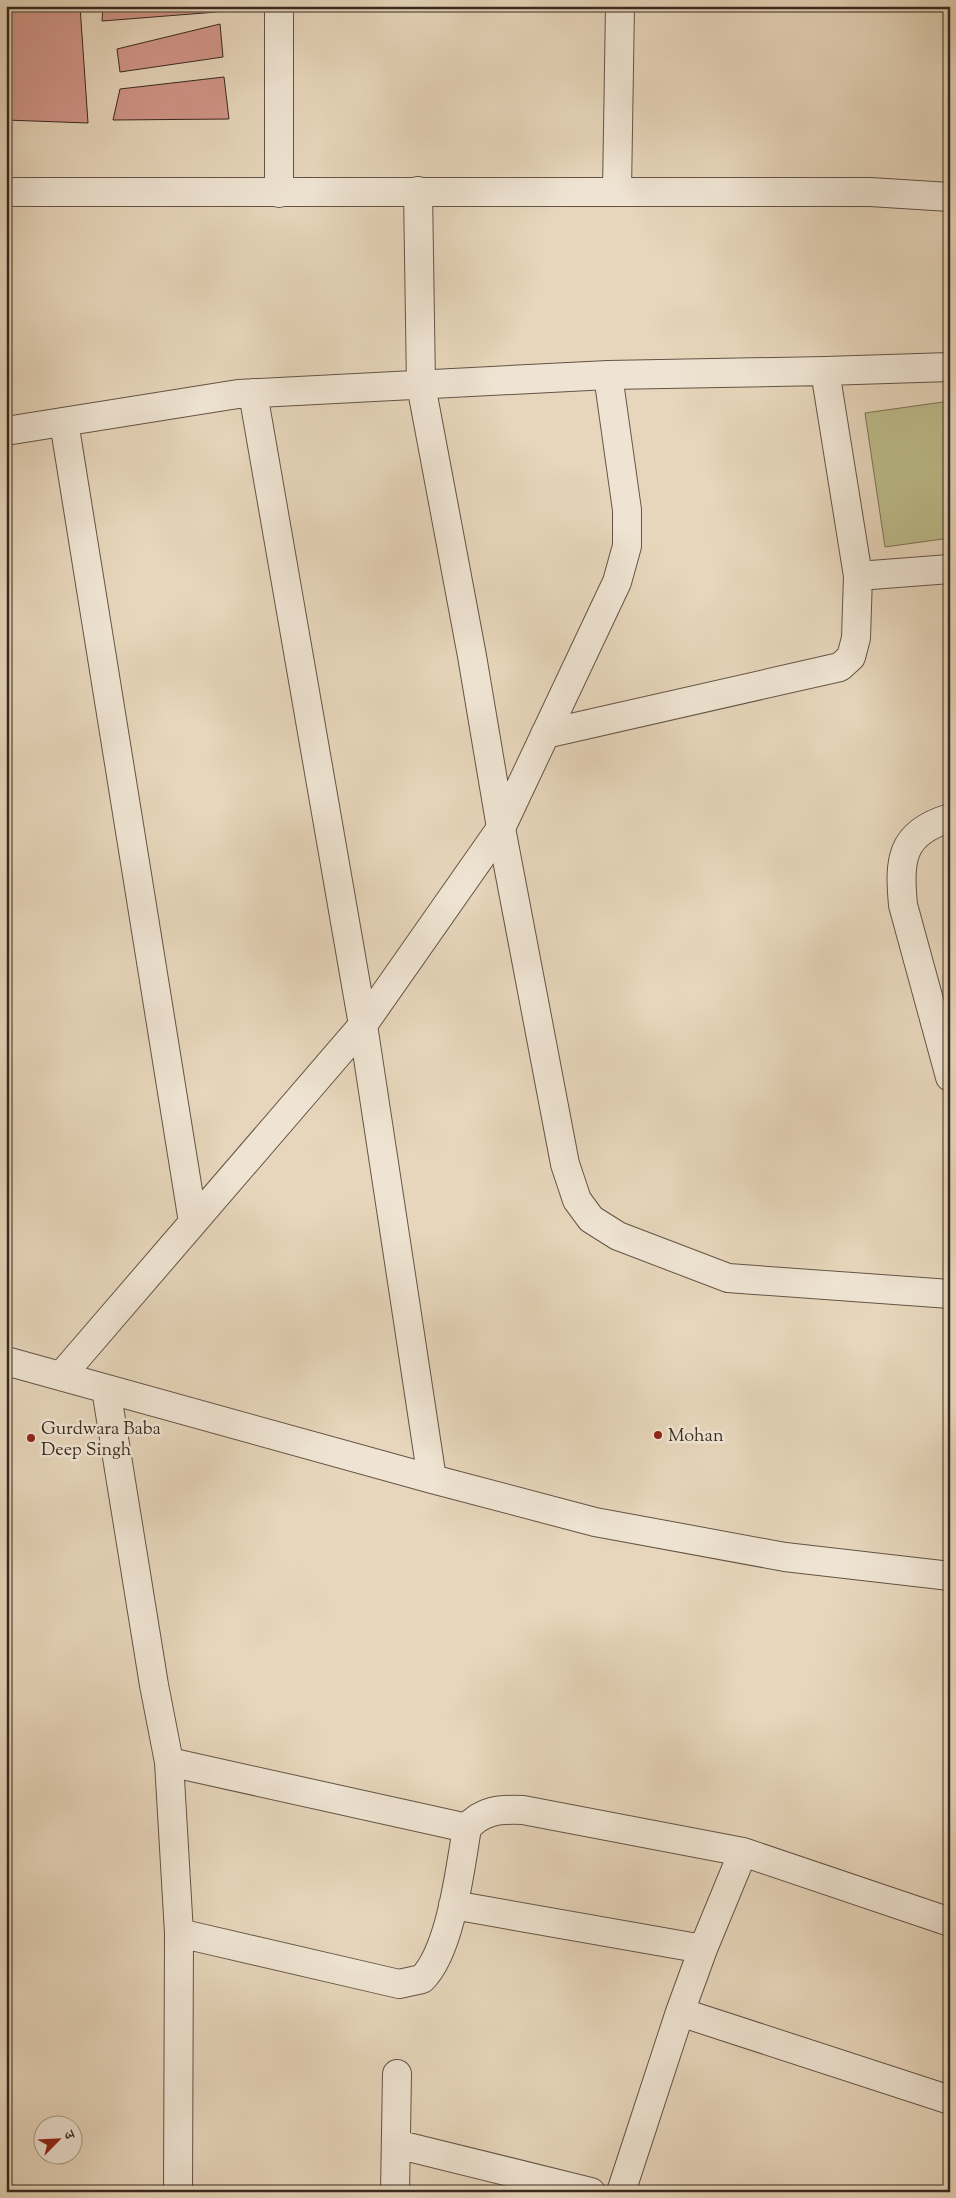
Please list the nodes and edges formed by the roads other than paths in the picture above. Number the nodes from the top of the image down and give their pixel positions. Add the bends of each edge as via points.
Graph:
1 (279, 6) edge
2 (620, 6) edge
3 (617, 190) junction
4 (418, 191) junction
5 (6, 192) edge
6 (279, 193) junction
7 (950, 197) edge
8 (950, 367) edge
9 (825, 372) junction
10 (608, 375) junction
11 (421, 385) junction
12 (253, 393) junction
13 (64, 422) junction
14 (6, 431) edge
15 (950, 569) edge
16 (858, 576) junction
17 (546, 734) junction
18 (950, 818) edge
19 (501, 828) junction
20 (363, 1025) junction
21 (949, 1069) edge
22 (193, 1222) junction
23 (950, 1294) edge
24 (6, 1361) edge
25 (61, 1376) junction
26 (106, 1389) junction
27 (432, 1479) junction
28 (950, 1576) edge
29 (169, 1762) junction
30 (466, 1828) junction
31 (743, 1852) junction
32 (453, 1905) junction
33 (950, 1922) edge
34 (179, 1934) junction
35 (703, 1949) junction
36 (680, 2012) junction
37 (397, 2074) dead end
38 (950, 2100) edge
39 (396, 2144) junction
40 (178, 2192) edge
41 (395, 2192) edge
42 (591, 2192) edge
43 (621, 2192) edge

1 - 6 street
2 - 3 street
3 - 4 street
3 - 7 street via 870,192
4 - 6 street
4 - 11 street
5 - 6 street
8 - 9 street
9 - 10 street
9 - 16 street
10 - 11 street
10 - 17 street via 626,510 627,546 618,582
11 - 12 street
11 - 19 street
12 - 13 street
12 - 20 street
13 - 14 street
13 - 22 street
15 - 16 street
16 - 17 street via 856,638 851,657 840,667
17 - 19 street
18 - 21 street via 919,833 903,854 901,877 903,906
19 - 20 street
19 - 23 street via 565,1164 577,1200 591,1219 618,1236 728,1278
20 - 22 street
20 - 27 street
22 - 25 street
24 - 25 street
25 - 26 street
26 - 27 street
26 - 29 street
27 - 28 street via 595,1522 785,1557
29 - 30 street
29 - 34 street
30 - 31 street via 475,1818 493,1810 522,1810
30 - 32 street
31 - 33 street
31 - 35 street
32 - 34 street via 436,1961 429,1972 422,1979 399,1984
32 - 35 street
34 - 40 street
35 - 36 street
36 - 38 street
36 - 43 street
37 - 39 street
39 - 41 street
39 - 42 street

